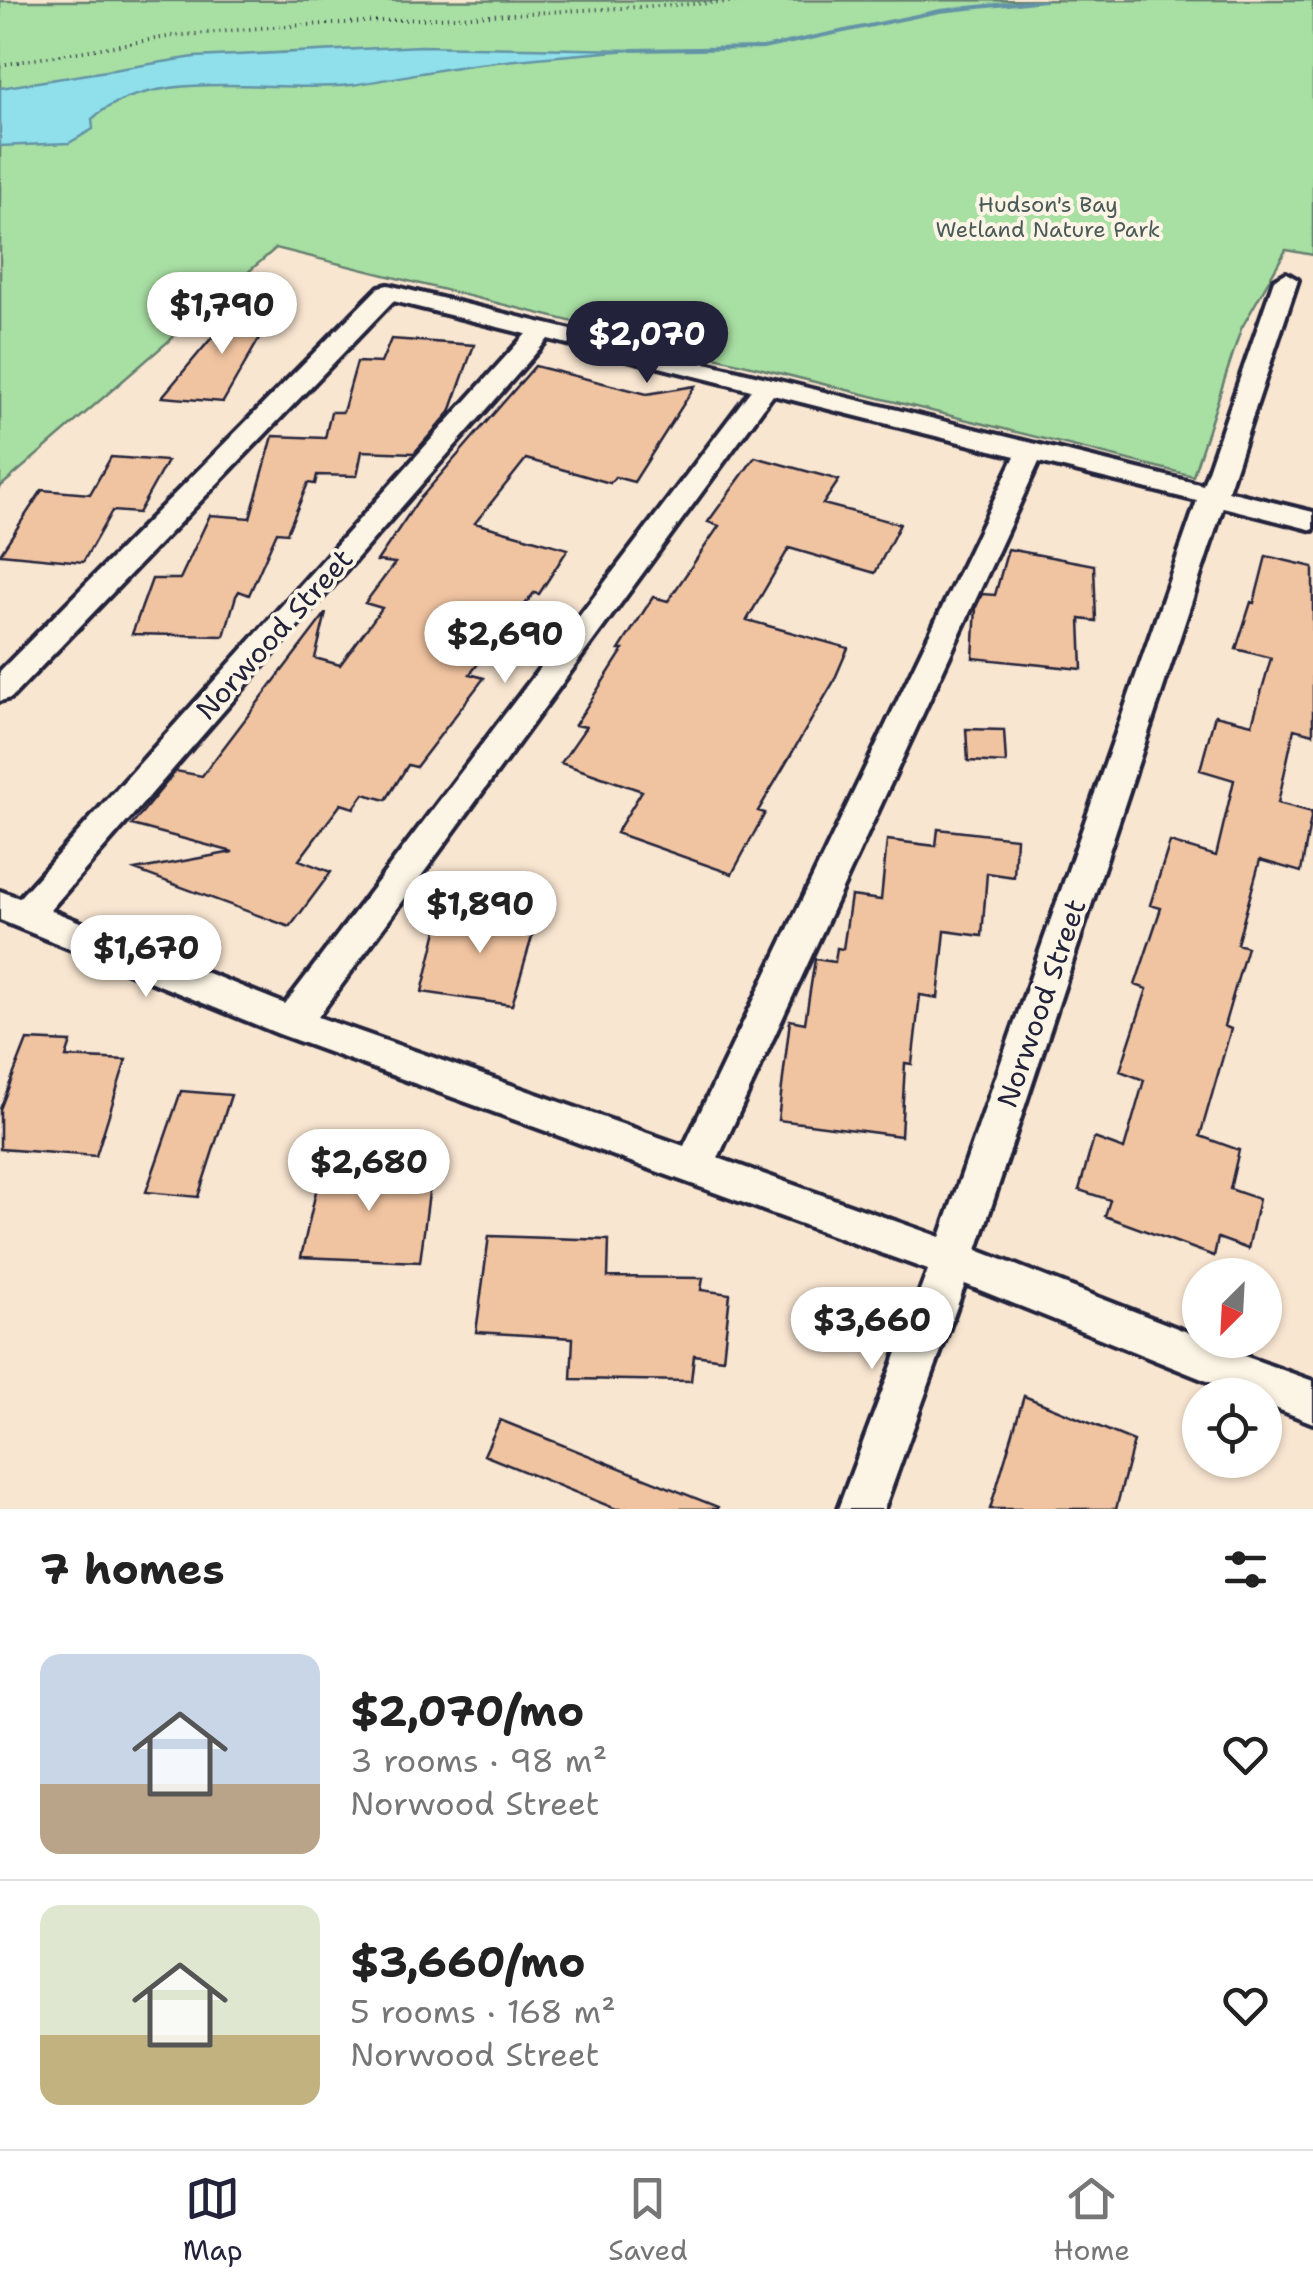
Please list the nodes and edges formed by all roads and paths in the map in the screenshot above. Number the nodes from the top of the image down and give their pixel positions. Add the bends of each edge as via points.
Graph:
1 (767, 0) edge
2 (0, 65) edge
3 (1286, 280) dead end
4 (541, 332) junction
5 (766, 386) junction
6 (1030, 452) junction
7 (1214, 496) junction
8 (1313, 522) edge
9 (0, 690) edge
10 (12, 910) edge
11 (292, 1023) junction
12 (694, 1167) junction
13 (952, 1260) junction
14 (1313, 1402) edge
15 (860, 1509) edge

1 - 2 path via 271,27
3 - 7 street, Norwood Street
4 - 5 street
4 - 9 street via 388,292
4 - 10 street, Norwood Street
5 - 6 street
5 - 11 street
6 - 7 street
6 - 12 street
7 - 8 street
7 - 13 street, Norwood Street
10 - 11 street
11 - 12 street
12 - 13 street
13 - 14 street
13 - 15 street, Norwood Street

